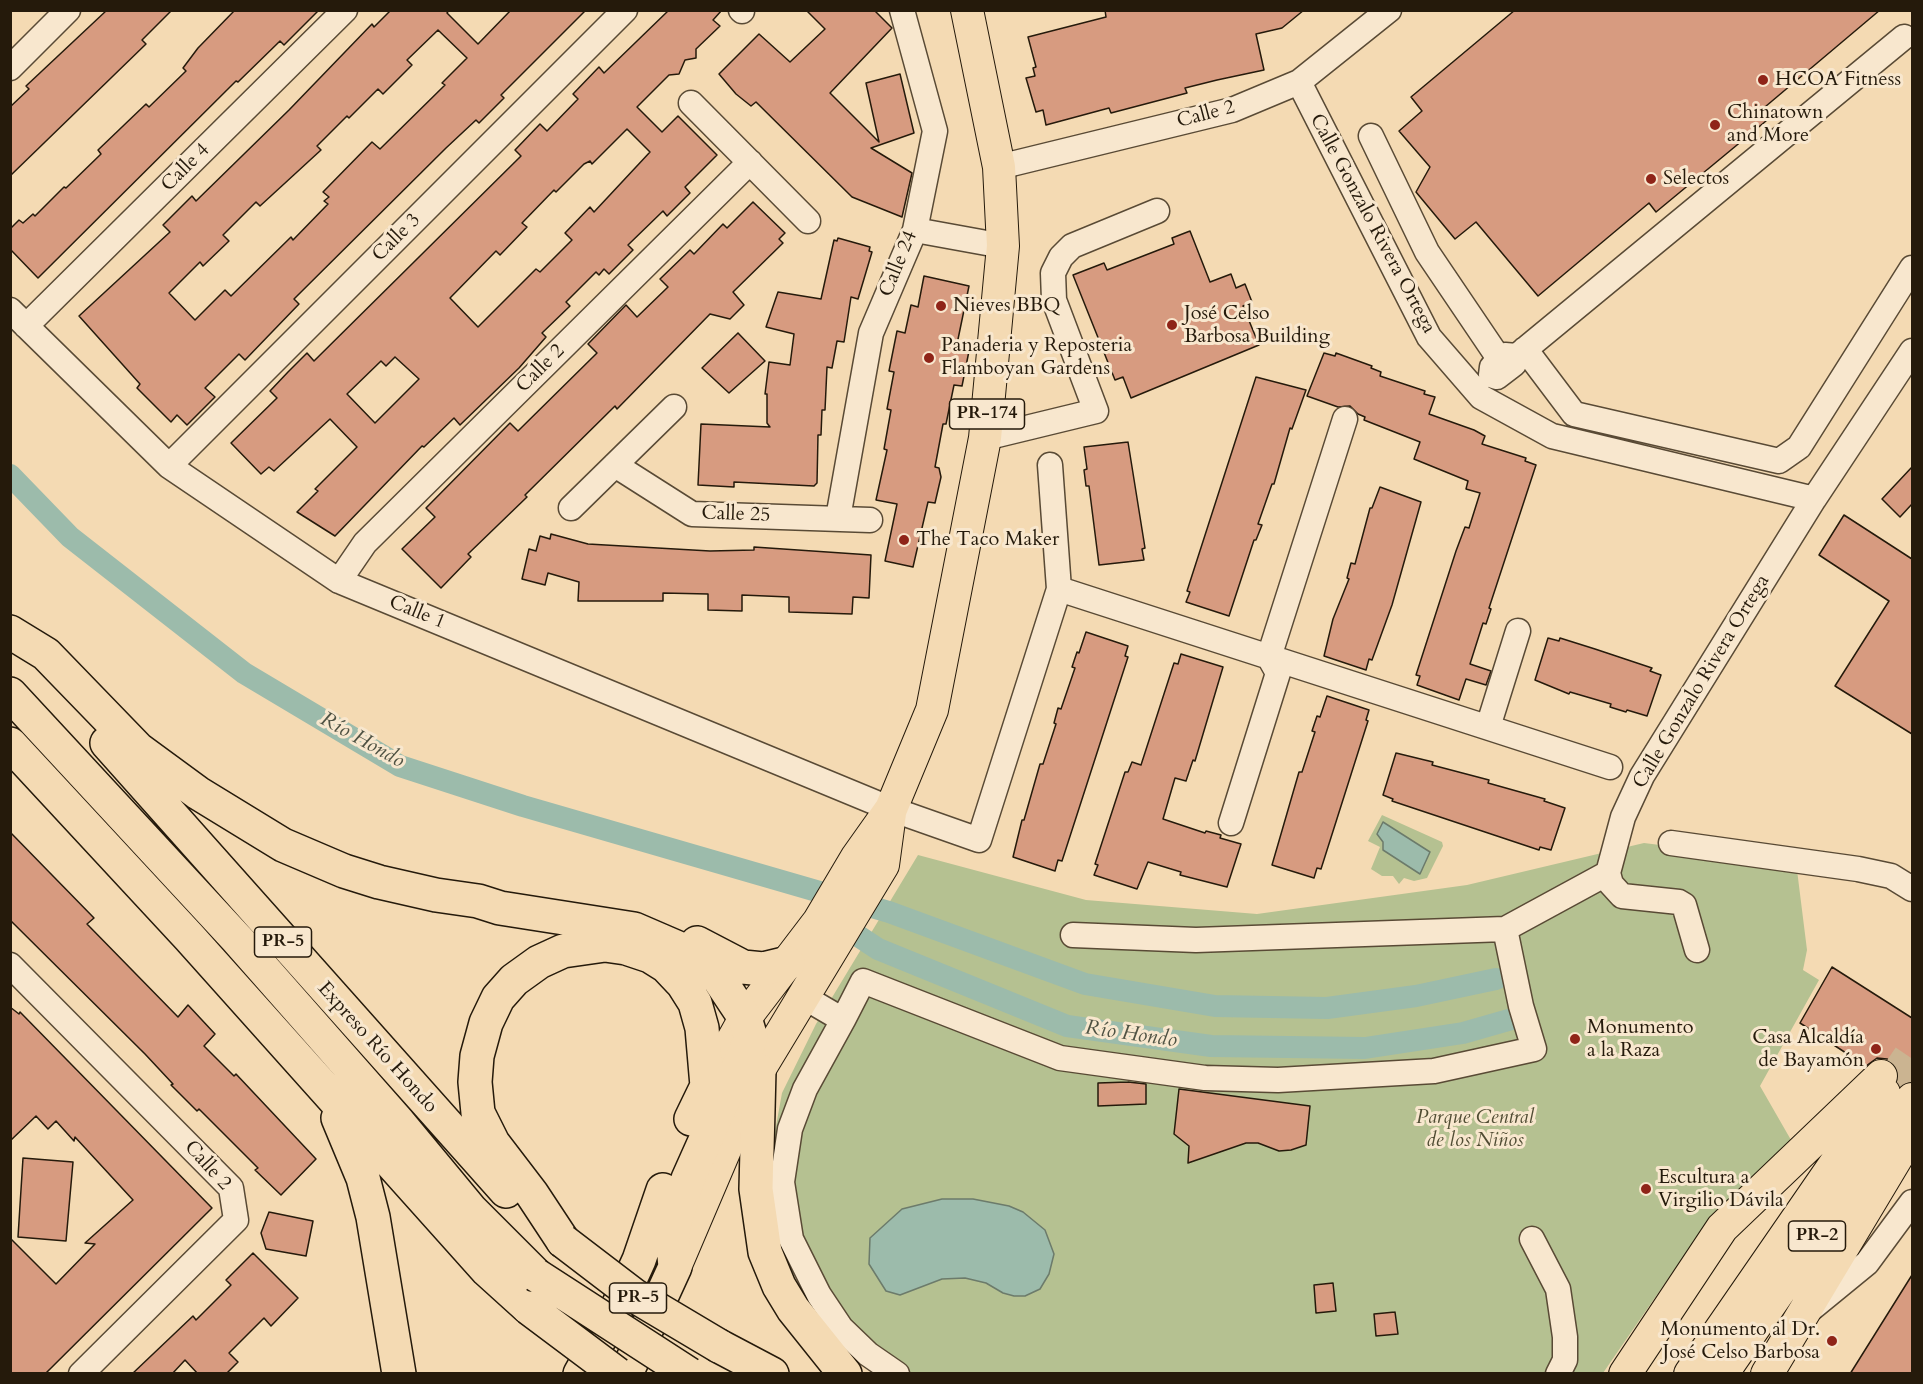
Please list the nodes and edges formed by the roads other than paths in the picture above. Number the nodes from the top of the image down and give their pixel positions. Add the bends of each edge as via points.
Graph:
1 (68, 10) edge
2 (345, 10) edge
3 (625, 10) edge
4 (902, 10) edge
5 (968, 10) edge
6 (1389, 10) edge
7 (1910, 32) edge
8 (10, 68) edge
9 (1299, 82) junction
10 (691, 103) dead end
11 (1371, 136) dead end
12 (750, 162) junction
13 (999, 167) junction
14 (1157, 211) dead end
15 (808, 221) dead end
16 (915, 230) junction
17 (1003, 246) junction
18 (1912, 268) edge
19 (18, 318) edge
20 (1912, 351) edge
21 (1502, 366) junction
22 (674, 407) dead end
23 (1345, 419) dead end
24 (985, 438) junction
25 (615, 465) junction
26 (1050, 465) dead end
27 (169, 466) junction
28 (1814, 499) junction
29 (571, 508) dead end
30 (838, 518) junction
31 (870, 520) dead end
32 (339, 581) junction
33 (1059, 588) junction
34 (1518, 632) dead end
35 (10, 633) edge
36 (1269, 657) junction
37 (10, 694) edge
38 (1488, 727) junction
39 (10, 744) edge
40 (1610, 767) dead end
41 (891, 809) junction
42 (1231, 823) dead end
43 (1671, 843) dead end
44 (1608, 873) junction
45 (1912, 889) edge
46 (478, 901) junction
47 (1505, 928) junction
48 (1072, 935) dead end
49 (1696, 950) dead end
50 (10, 965) edge
51 (800, 981) junction
52 (745, 1018) junction
53 (843, 1020) junction
54 (759, 1070) junction
55 (707, 1086) junction
56 (1895, 1086) edge
57 (328, 1094) junction
58 (1912, 1131) edge
59 (1912, 1202) edge
60 (1532, 1239) dead end
61 (564, 1241) junction
62 (675, 1267) junction
63 (1803, 1315) junction
64 (81, 1374) edge
65 (399, 1374) edge
66 (580, 1374) edge
67 (616, 1374) edge
68 (626, 1374) edge
69 (689, 1374) edge
70 (772, 1374) edge
71 (845, 1374) edge
72 (897, 1374) edge
73 (1558, 1374) edge
74 (1625, 1374) edge
75 (1690, 1374) edge
76 (1722, 1374) edge
77 (1767, 1374) edge

1 - 8 street
2 - 19 street, Calle 4
3 - 27 street, Calle 3
4 - 16 street, Calle 24 via 935,131
5 - 13 main road, PR-174
6 - 9 street, Calle 2
7 - 21 street
9 - 13 street, Calle 2 via 1232,110
9 - 21 street, Calle Gonzalo Rivera Ortega via 1429,337
10 - 12 street
11 - 21 street via 1427,252
12 - 15 street
12 - 32 street, Calle 2 via 365,543
13 - 17 main road, PR-174
14 - 24 street via 1072,246 1053,273 1054,300 1096,411
16 - 17 street
16 - 30 street, Calle 24 via 871,333
17 - 24 main road, PR-174
18 - 21 street via 1799,447 1779,461 1574,414
19 - 27 street, Calle 1
20 - 28 street, Calle Gonzalo Rivera Ortega
21 - 28 street, Calle Gonzalo Rivera Ortega via 1481,397 1552,436
22 - 25 street
23 - 36 street
24 - 41 main road, PR-174 via 932,710
25 - 29 street
25 - 30 street, Calle 25 via 692,514
26 - 33 street
27 - 32 street, Calle 1
28 - 44 street, Calle Gonzalo Rivera Ortega via 1642,776 1623,817
30 - 31 street, Calle 25
32 - 41 street, Calle 1
33 - 36 street
33 - 41 street, Calle 1 via 979,840
34 - 38 street
35 - 46 highway via 46,654 138,749 245,824 344,872 436,895
35 - 61 highway, Expreso Río Hondo / PR-5 via 494,1180
36 - 38 street
36 - 42 street via 1278,673
37 - 69 highway, bridge via 237,939 471,1210 536,1275
38 - 40 street
39 - 57 highway
41 - 51 main road via 870,861 819,921
43 - 45 street via 1858,868 1891,876
44 - 47 street
44 - 49 street via 1611,884 1622,896 1684,905
46 - 51 highway via 499,899 649,922 743,967
46 - 52 highway via 500,908 634,929 656,937 701,962 719,979
47 - 48 street via 1196,940
47 - 53 street via 1534,1049 1434,1071 1278,1080 1205,1078 1117,1067 1060,1058 863,981
50 - 64 street, Calle 2 via 231,1188 236,1220
51 - 52 main road
51 - 53 street
51 - 54 main road
52 - 55 main road
52 - 62 highway via 750,1031 747,1047 699,1151 672,1233
53 - 72 street via 805,1089 790,1129 782,1182 791,1239 819,1295 842,1328 868,1354
54 - 62 main road
54 - 71 highway via 756,1190 765,1252 793,1309
55 - 61 highway via 702,1028 695,1003 683,984 650,956 605,945 563,951 514,980 498,998 477,1056 478,1113 492,1143
55 - 66 highway via 690,1120 639,1260
56 - 74 main road via 1722,1228
56 - 75 main road, PR-2
56 - 76 main road, PR-2
57 - 65 highway via 363,1178 373,1217
57 - 67 highway, bridge via 487,1270 529,1308
58 - 63 main road
59 - 63 street via 1867,1263
60 - 73 street via 1558,1288 1565,1360
61 - 70 highway, Expreso Río Hondo / PR-5, bridge via 635,1296
62 - 68 highway
63 - 77 main road

